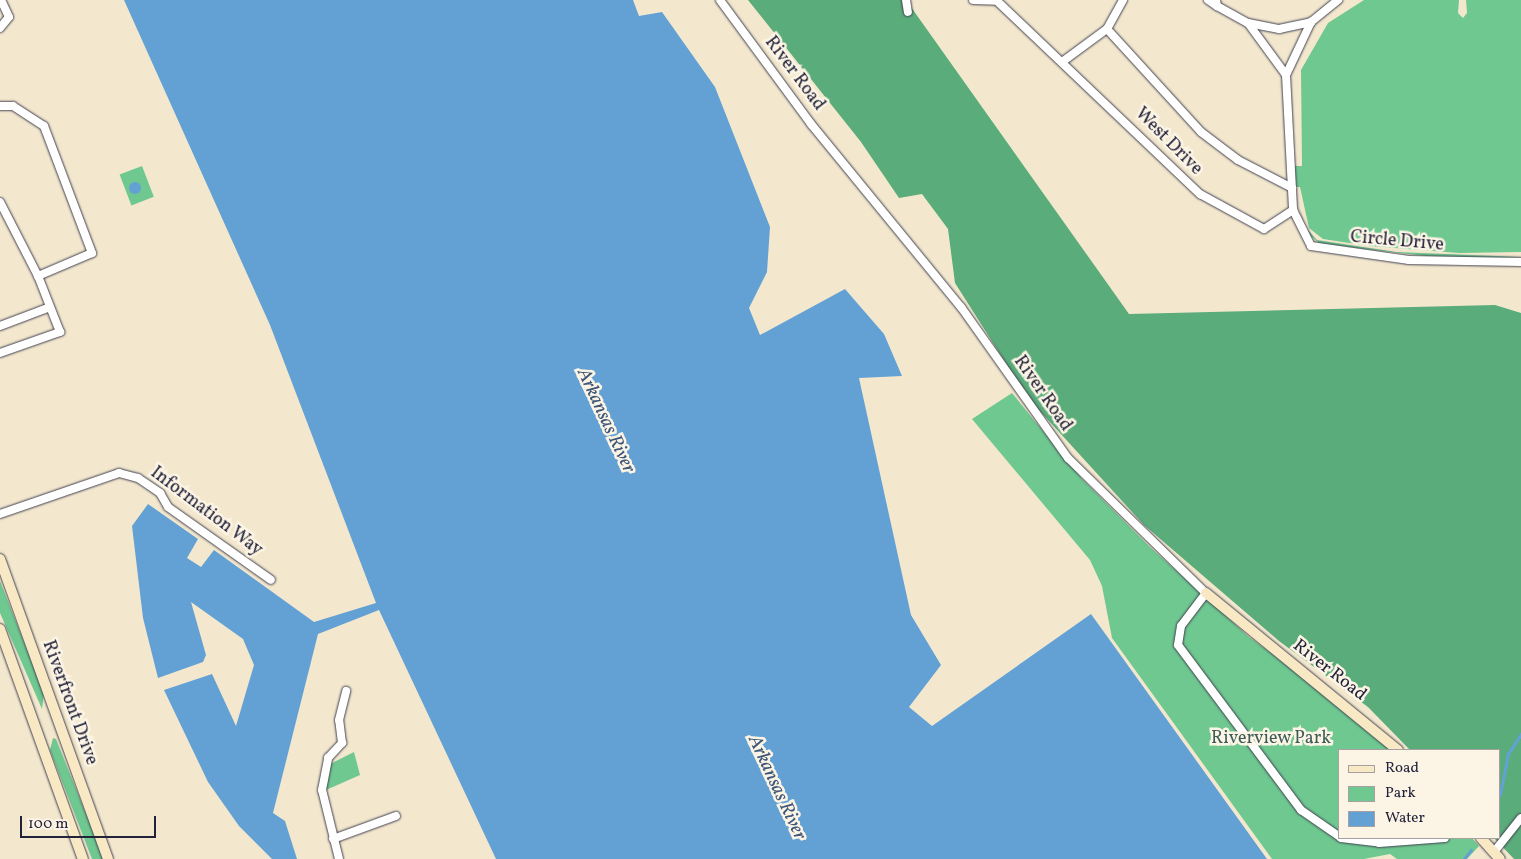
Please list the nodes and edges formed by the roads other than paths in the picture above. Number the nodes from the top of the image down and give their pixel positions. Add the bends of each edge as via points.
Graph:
1 (1, 0) edge
2 (720, 0) edge
3 (906, 0) edge
4 (973, 0) edge
5 (996, 0) edge
6 (1123, 0) edge
7 (1208, 0) edge
8 (1338, 0) edge
9 (1216, 3) edge
10 (908, 12) dead end
11 (1311, 22) junction
12 (1248, 23) junction
13 (0, 28) edge
14 (1107, 29) junction
15 (1062, 62) junction
16 (1286, 75) junction
17 (0, 106) edge
18 (1292, 188) junction
19 (0, 202) edge
20 (1293, 210) junction
21 (1521, 262) edge
22 (38, 276) junction
23 (50, 307) junction
24 (0, 326) edge
25 (0, 353) edge
26 (0, 514) edge
27 (0, 559) edge
28 (271, 580) dead end
29 (1206, 593) junction
30 (0, 629) edge
31 (346, 691) dead end
32 (1397, 749) edge
33 (396, 816) dead end
34 (1521, 818) edge
35 (1338, 837) edge
36 (333, 839) junction
37 (1348, 839) edge
38 (1432, 839) edge
39 (1482, 839) edge
40 (1497, 855) edge
41 (83, 859) edge
42 (108, 859) edge
43 (339, 859) edge

1 - 13 street via 9,16
2 - 29 street, River Road via 811,124 961,307 1068,458
3 - 10 street
4 - 5 street, West Drive
5 - 15 street, West Drive
6 - 14 street
7 - 9 street
8 - 11 street
9 - 12 street
11 - 12 street via 1279,29
11 - 16 street
12 - 16 street
14 - 15 street
14 - 18 street via 1202,132 1238,160
15 - 20 street, West Drive via 1183,181 1227,212 1264,229
16 - 18 street, Circle Drive
17 - 22 street via 13,106 44,126 93,245 86,258
18 - 20 street, Circle Drive
19 - 22 street
20 - 21 street, Circle Drive via 1308,241 1318,248 1418,260
22 - 23 street
23 - 24 street
23 - 25 street via 60,332
26 - 28 street, Information Way via 119,473 138,478 160,493 168,507
27 - 42 street, Riverfront Drive
29 - 32 street, River Road
29 - 35 street via 1181,626 1178,645 1302,810
30 - 41 street
31 - 36 street via 340,720 342,743 328,758 322,777 322,806
33 - 36 street
34 - 40 street
36 - 43 street
37 - 38 street via 1379,843
39 - 40 street

